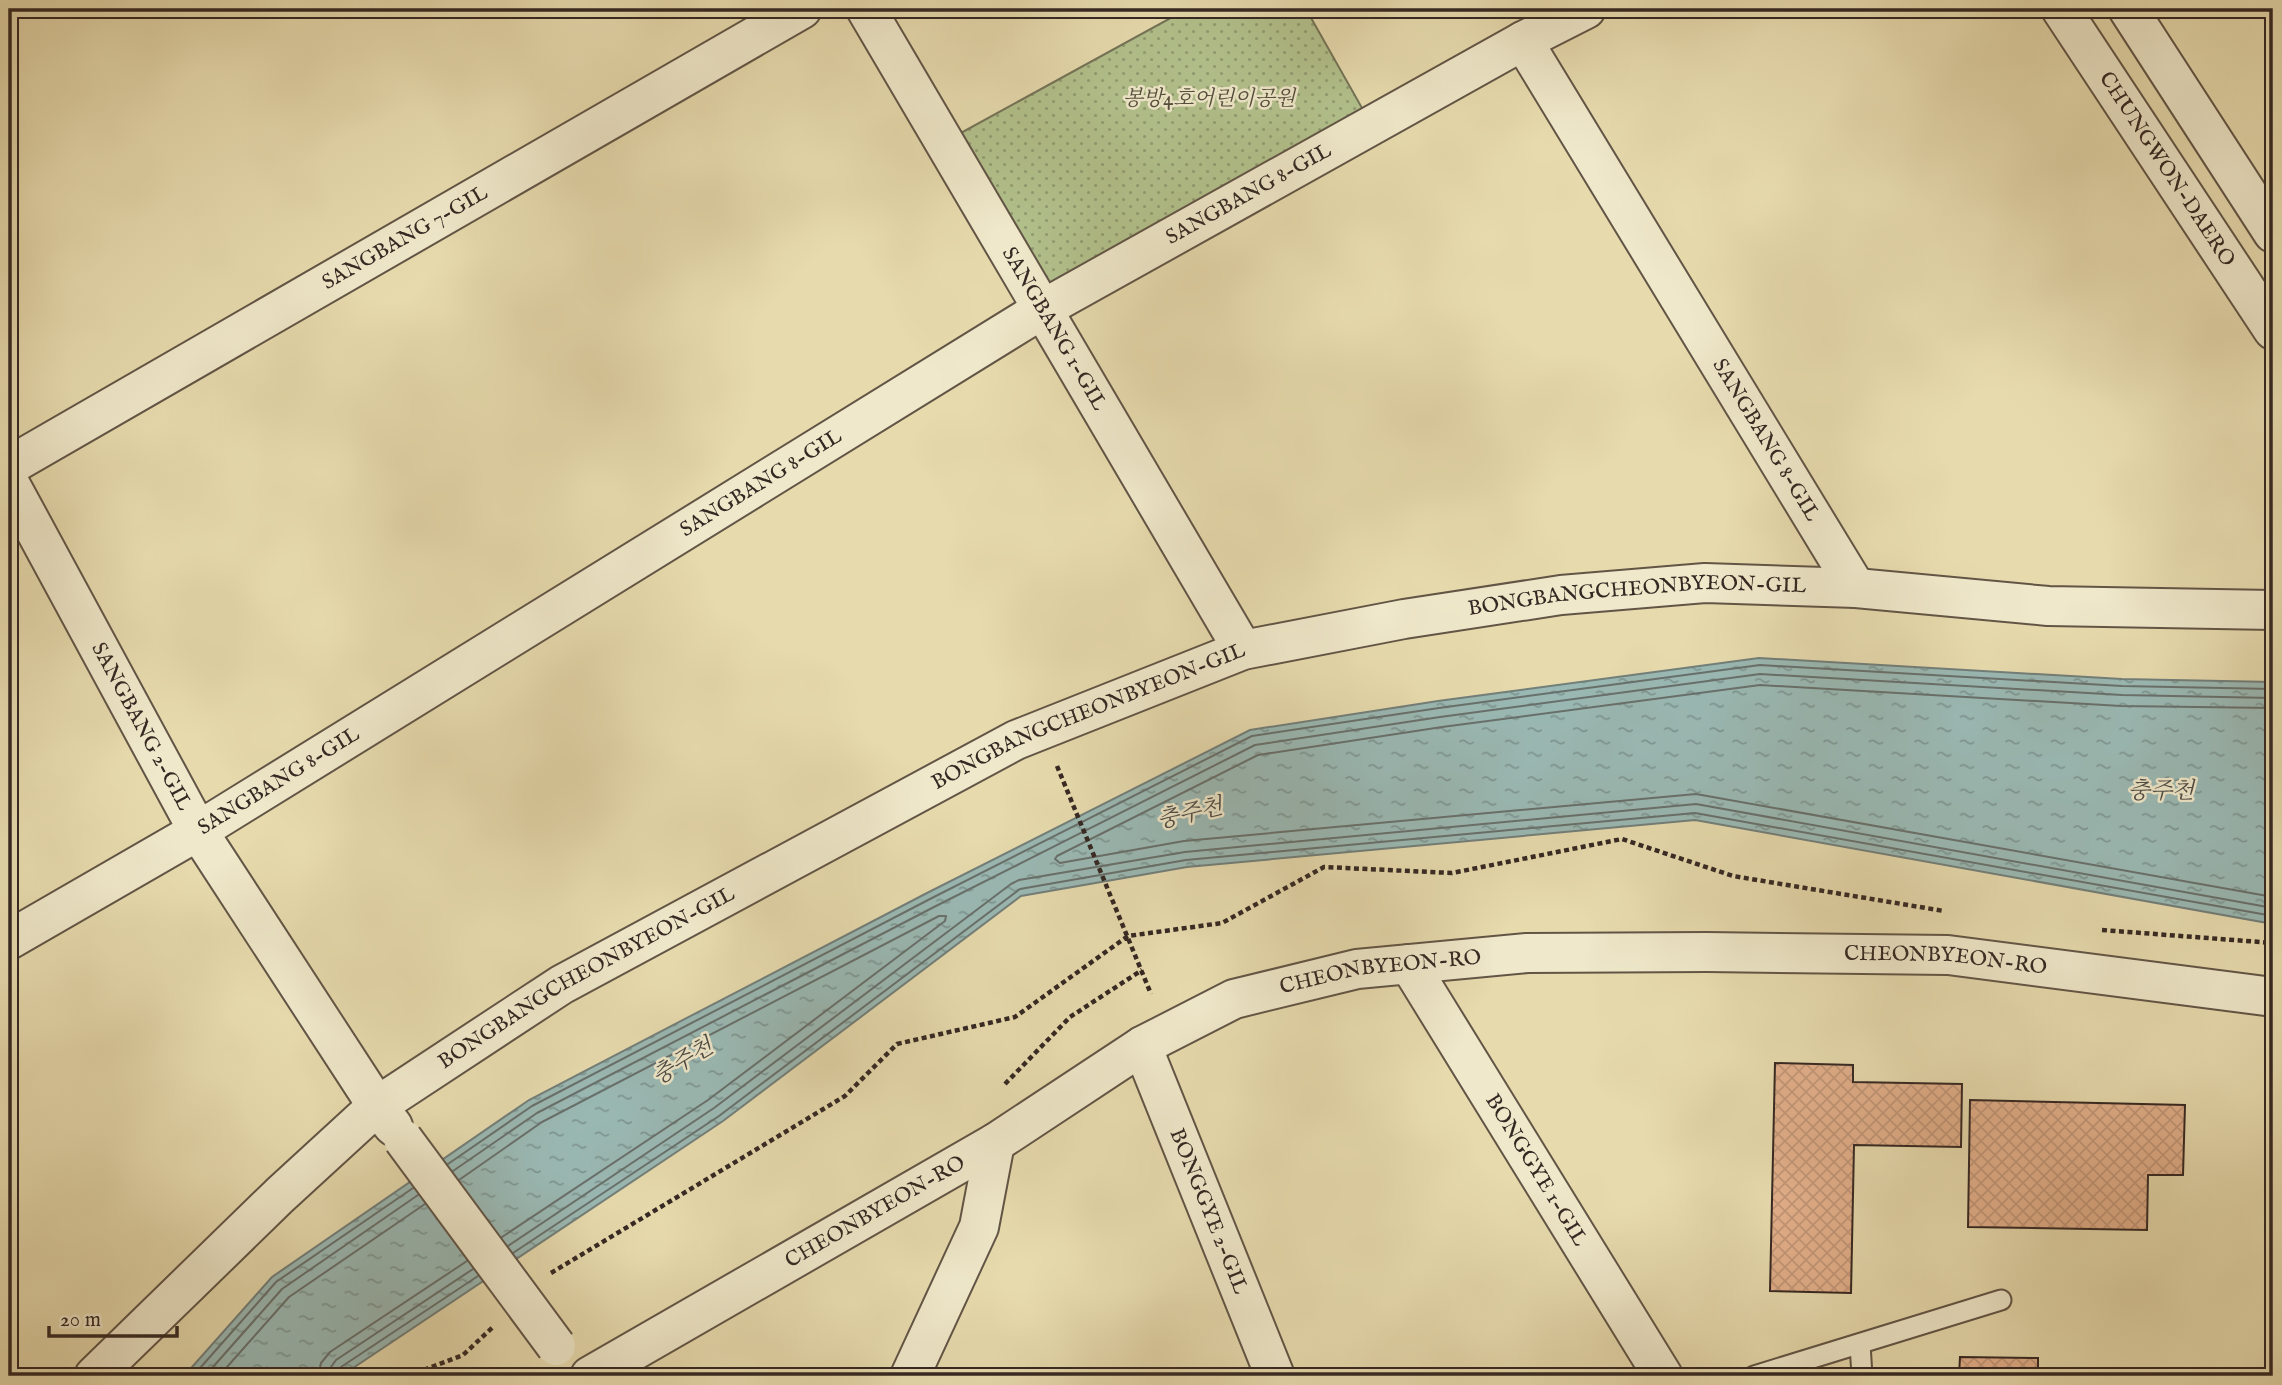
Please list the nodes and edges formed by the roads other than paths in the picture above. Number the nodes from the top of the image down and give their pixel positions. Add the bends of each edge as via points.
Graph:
1 (802, 9) edge
2 (866, 9) edge
3 (1586, 9) edge
4 (2061, 9) edge
5 (2128, 9) edge
6 (1523, 41) junction
7 (2273, 233) edge
8 (1041, 310) junction
9 (2273, 330) edge
10 (9, 466) edge
11 (9, 482) edge
12 (1856, 589) junction
13 (2273, 610) edge
14 (1243, 650) junction
15 (198, 831) junction
16 (9, 940) edge
17 (1409, 964) junction
18 (2273, 998) edge
19 (1154, 1040) junction
20 (377, 1106) junction
21 (995, 1143) junction
22 (2001, 1300) dead end
23 (1860, 1343) junction
24 (565, 1361) edge
25 (94, 1376) edge
26 (590, 1376) edge
27 (910, 1376) edge
28 (1275, 1376) edge
29 (1662, 1376) edge
30 (1754, 1376) edge
31 (1862, 1376) edge

1 - 10 street, SANGBANG 7-GIL
2 - 8 street, SANGBANG 1-GIL
3 - 6 street, SANGBANG 8-GIL
4 - 9 street, CHUNGWON-DAERO
5 - 7 street
6 - 8 street, SANGBANG 8-GIL
6 - 12 street, SANGBANG 8-GIL
8 - 14 street, SANGBANG 1-GIL
8 - 15 street, SANGBANG 8-GIL
11 - 15 street, SANGBANG 2-GIL
12 - 13 street, BONGBANGCHEONBYEON-GIL via 2048,606
12 - 14 street, BONGBANGCHEONBYEON-GIL via 1705,583 1561,595
14 - 20 street, BONGBANGCHEONBYEON-GIL via 1016,740 561,985
15 - 16 street, SANGBANG 8-GIL
15 - 20 street, SANGBANG 2-GIL
17 - 18 street, CHEONBYEON-RO via 1527,953 1948,955
17 - 19 street, CHEONBYEON-RO via 1357,969 1234,999
17 - 29 street, BONGGYE 1-GIL
19 - 21 street, CHEONBYEON-RO
19 - 28 street, BONGGYE 2-GIL
20 - 24 street, SANGBANG 2-GIL, bridge
20 - 25 street, BONGBANGCHEONBYEON-GIL
21 - 26 street, CHEONBYEON-RO
21 - 27 street via 979,1227
22 - 23 lane
23 - 30 lane
23 - 31 lane

